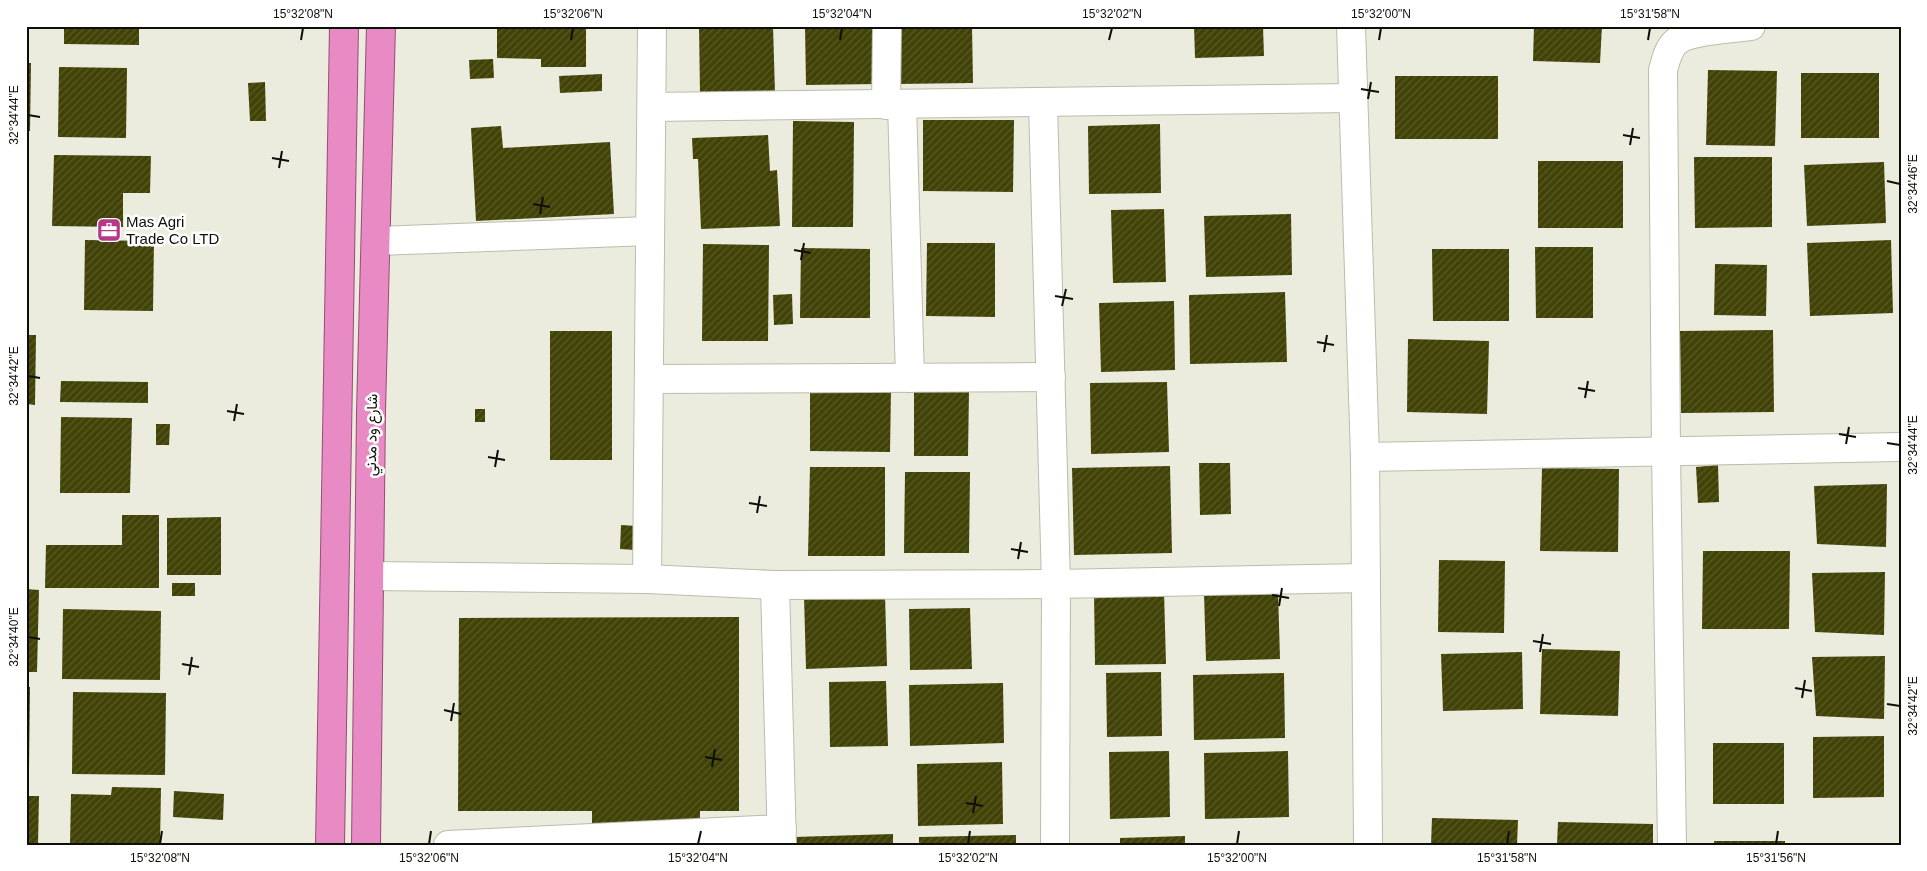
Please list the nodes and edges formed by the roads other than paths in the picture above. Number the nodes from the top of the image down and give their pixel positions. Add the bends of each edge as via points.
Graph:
1 (344, 26) edge
2 (381, 26) edge
3 (652, 26) edge
4 (887, 26) edge
5 (1351, 26) edge
6 (1751, 26) edge
7 (1353, 98) junction
8 (1044, 103) junction
9 (894, 105) junction
10 (652, 107) junction
11 (650, 231) junction
12 (377, 241) junction
13 (1051, 377) junction
14 (649, 378) junction
15 (910, 378) junction
16 (1901, 447) edge
17 (1666, 451) junction
18 (1365, 457) junction
19 (370, 576) junction
20 (1366, 578) junction
21 (647, 579) junction
22 (1056, 584) junction
23 (775, 585) junction
24 (782, 837) edge
25 (616, 841) edge
26 (330, 845) edge
27 (366, 845) edge
28 (448, 845) edge
29 (1055, 845) edge
30 (1368, 845) edge
31 (1672, 845) edge

1 - 26 highway
2 - 12 highway, شارع ود مدني
3 - 10 street
4 - 9 street
5 - 7 street
6 - 17 street via 1696,33 1677,41 1668,53 1663,70
7 - 8 street
7 - 18 street
8 - 9 street
8 - 13 street
9 - 10 street
9 - 15 street
10 - 11 street
11 - 12 street
11 - 14 street
12 - 19 highway, شارع ود مدني
13 - 15 street
13 - 22 street
14 - 15 street
14 - 21 street
16 - 17 street
17 - 18 street
17 - 31 street
18 - 20 street
19 - 21 street
19 - 27 highway, شارع ود مدني
20 - 22 street
20 - 30 street
21 - 23 street
22 - 23 street
22 - 29 street
23 - 24 street
24 - 25 street
25 - 28 street

